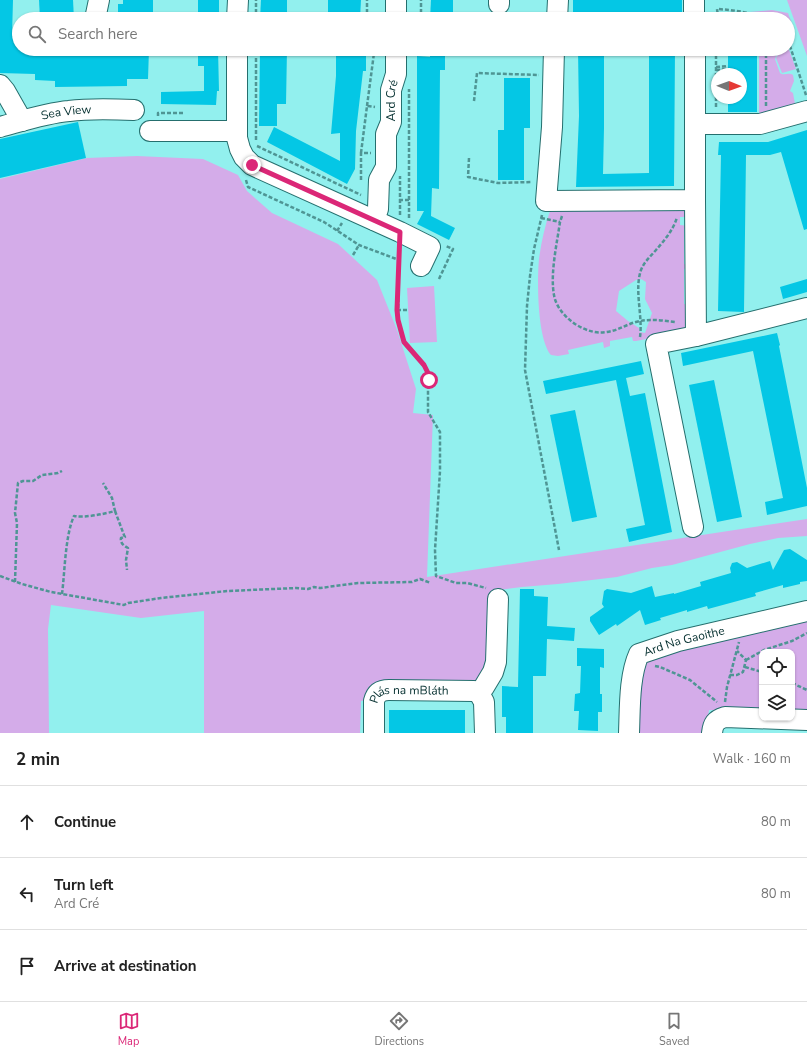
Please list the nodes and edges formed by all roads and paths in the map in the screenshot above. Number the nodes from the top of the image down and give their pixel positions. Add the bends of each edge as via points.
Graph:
1 (99, 0) edge
2 (238, 0) edge
3 (256, 0) edge
4 (367, 0) edge
5 (396, 0) edge
6 (421, 0) edge
7 (558, 0) edge
8 (96, 12) edge
9 (238, 12) edge
10 (256, 12) edge
11 (367, 12) edge
12 (396, 12) edge
13 (421, 12) edge
14 (557, 12) edge
15 (717, 12) edge
16 (747, 12) edge
17 (237, 56) edge
18 (256, 56) edge
19 (374, 56) edge
20 (401, 56) edge
21 (554, 56) edge
22 (696, 56) edge
23 (716, 56) edge
24 (766, 56) edge
25 (793, 56) edge
26 (716, 68) edge
27 (553, 75) junction
28 (0, 84) edge
29 (807, 99) edge
30 (474, 101) dead end
31 (716, 104) edge
32 (367, 106) dead end
33 (807, 111) edge
34 (188, 113) dead end
35 (124, 115) dead end
36 (22, 121) junction
37 (768, 122) junction
38 (703, 124) junction
39 (0, 127) edge
40 (236, 131) junction
41 (159, 135) joint
42 (469, 158) dead end
43 (400, 169) dead end
44 (245, 177) dead end
45 (362, 195) dead end
46 (550, 200) junction
47 (686, 200) junction
48 (374, 220) junction
49 (560, 222) junction
50 (400, 232) junction
51 (359, 245) junction
52 (353, 255) dead end
53 (399, 260) junction
54 (421, 266) dead end
55 (807, 308) edge
56 (397, 310) junction
57 (408, 310) dead end
58 (640, 321) junction
59 (696, 330) junction
60 (641, 342) dead end
61 (62, 471) dead end
62 (103, 483) dead end
63 (115, 511) junction
64 (693, 526) dead end
65 (559, 550) dead end
66 (127, 570) dead end
67 (0, 576) edge
68 (15, 582) junction
69 (431, 583) dead end
70 (62, 594) junction
71 (498, 599) joint
72 (807, 611) edge
73 (744, 625) junction
74 (807, 633) edge
75 (736, 651) junction
76 (746, 660) junction
77 (635, 664) junction
78 (745, 667) junction
79 (759, 671) edge
80 (730, 675) junction
81 (795, 684) edge
82 (807, 690) edge
83 (479, 693) junction
84 (725, 713) junction
85 (807, 720) edge
86 (374, 733) edge
87 (485, 733) edge
88 (629, 733) edge
89 (712, 733) edge

1 - 8 street
2 - 9 street
3 - 10 path
4 - 11 path
5 - 12 street
6 - 13 path
7 - 14 street
15 - 16 path via 717,9
17 - 40 street
18 - 45 path via 256,146
19 - 32 path
20 - 48 street, Ard Cré via 391,90 391,122 386,134 386,166 379,180 378,209
21 - 27 street
22 - 38 street
23 - 26 path
24 - 37 path
25 - 29 path
27 - 30 path via 477,73
27 - 46 street
28 - 36 street
31 - 38 path via 716,116 711,116
33 - 37 street
34 - 41 path via 158,113
35 - 36 street, Sea View via 71,110
36 - 39 street, Sea View
37 - 38 street
38 - 47 street
40 - 41 street
40 - 48 street via 240,149 252,165
42 - 46 path via 468,177 498,183
43 - 50 path
44 - 51 path via 248,186 324,222
46 - 47 street
46 - 49 path
46 - 49 path via 564,212
46 - 65 path via 534,249 530,276 525,370
47 - 58 path via 662,244 645,261 641,269
47 - 59 street
48 - 50 street
49 - 58 path via 554,281 554,296 559,308 580,328 593,332 620,329
50 - 53 path
50 - 54 street via 430,247
51 - 52 path
51 - 53 path
53 - 56 path
55 - 59 street
56 - 57 path
56 - 71 path via 404,342 419,358 428,373 428,412 440,432 436,576 456,583 494,590
58 - 59 path via 658,320 687,324
58 - 60 path
59 - 64 street via 656,344
61 - 68 path via 18,484 15,513
62 - 63 path via 112,498
63 - 66 path via 125,537 121,538 121,542 128,548
63 - 70 path via 87,517 74,516
67 - 68 path
68 - 70 path
69 - 70 path via 420,579 412,582 358,583 308,589 227,591 124,605
71 - 83 street via 496,662 493,672
72 - 73 street, Ard Na Gaoithe
73 - 75 path
73 - 77 street, Ard Na Gaoithe via 678,641 639,654
74 - 76 path
75 - 76 path
75 - 80 path
76 - 78 path
77 - 84 path via 660,667 690,680 706,692
77 - 88 street, Ard Na Gaoithe
78 - 79 path
78 - 80 path via 743,672
80 - 84 path
81 - 82 path
83 - 86 street, Plás na mBláth via 381,691 374,701
83 - 87 street via 484,702
84 - 85 street
84 - 89 street via 713,725

